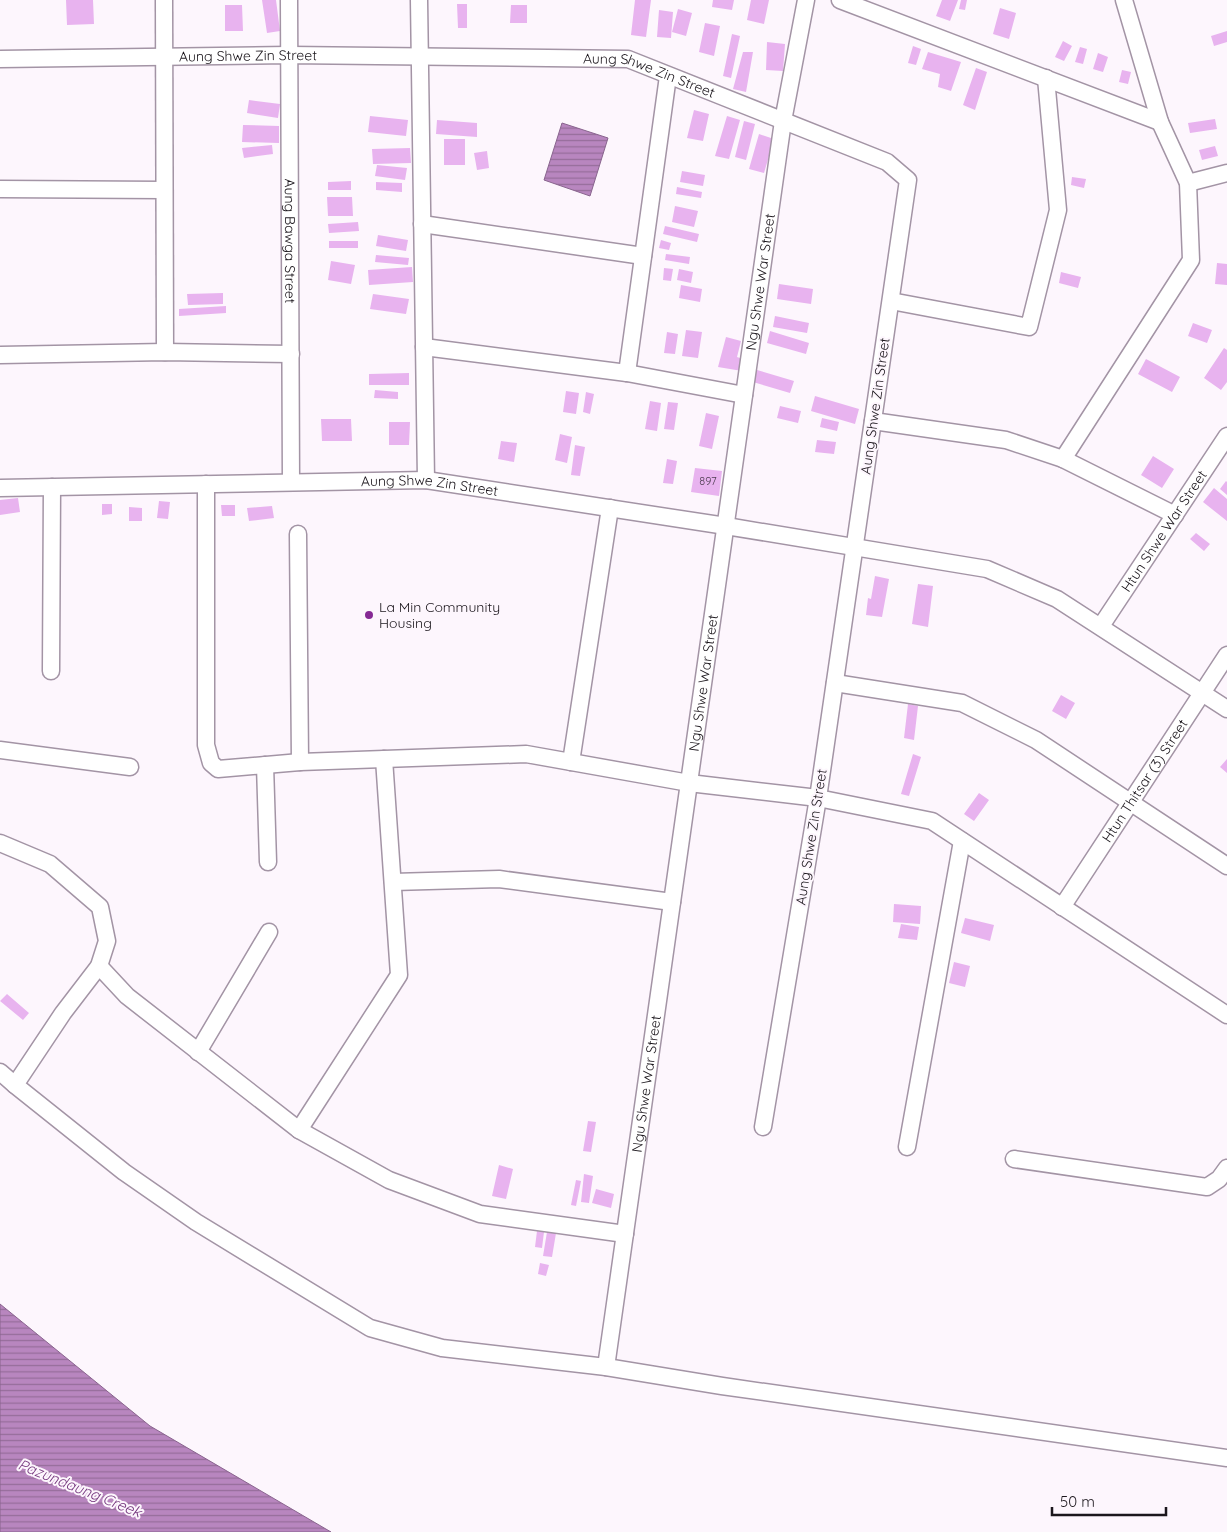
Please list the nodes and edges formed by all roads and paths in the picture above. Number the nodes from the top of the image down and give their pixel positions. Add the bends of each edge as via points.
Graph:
1 (164, 0) edge
2 (289, 0) edge
3 (419, 0) edge
4 (806, 0) edge
5 (840, 0) edge
6 (1124, 0) edge
7 (289, 55) junction
8 (164, 57) junction
9 (420, 57) junction
10 (0, 59) edge
11 (668, 76) junction
12 (1046, 78) junction
13 (784, 121) junction
14 (1160, 122) junction
15 (1227, 172) edge
16 (1188, 183) junction
17 (0, 188) edge
18 (164, 190) junction
19 (422, 224) junction
20 (643, 256) junction
21 (891, 301) junction
22 (424, 347) junction
23 (165, 352) junction
24 (291, 354) junction
25 (0, 355) edge
26 (627, 373) junction
27 (744, 396) junction
28 (873, 421) junction
29 (1227, 436) edge
30 (1063, 459) junction
31 (426, 480) junction
32 (291, 482) junction
33 (206, 484) junction
34 (52, 487) junction
35 (0, 488) edge
36 (610, 508) junction
37 (1175, 515) junction
38 (726, 526) junction
39 (298, 534) dead end
40 (855, 547) junction
41 (1101, 626) junction
42 (1227, 655) edge
43 (51, 671) dead end
44 (835, 683) junction
45 (1202, 693) junction
46 (1227, 709) edge
47 (0, 750) edge
48 (384, 759) junction
49 (300, 762) junction
50 (571, 762) junction
51 (266, 765) junction
52 (130, 766) dead end
53 (689, 783) junction
54 (818, 798) junction
55 (1131, 803) junction
56 (962, 841) junction
57 (0, 844) edge
58 (268, 862) dead end
59 (1227, 866) edge
60 (393, 882) junction
61 (672, 902) junction
62 (1062, 907) junction
63 (269, 932) dead end
64 (99, 966) junction
65 (1227, 1015) edge
66 (198, 1052) junction
67 (0, 1072) edge
68 (15, 1084) junction
69 (763, 1127) dead end
70 (299, 1130) junction
71 (907, 1147) dead end
72 (1014, 1159) dead end
73 (1227, 1168) edge
74 (625, 1234) junction
75 (606, 1367) junction
76 (1227, 1458) edge

1 - 8 street
2 - 7 street, Aung Bawga Street
3 - 9 street
4 - 13 street, Ngu Shwe War Street
5 - 12 street
6 - 14 street
7 - 8 street, Aung Shwe Zin Street
7 - 9 street, Aung Shwe Zin Street
7 - 24 street, Aung Bawga Street
8 - 10 street, Aung Shwe Zin Street
8 - 18 street
9 - 11 street, Aung Shwe Zin Street via 628,59
9 - 19 street
11 - 13 street, Aung Shwe Zin Street
11 - 20 street
12 - 14 street
12 - 21 street via 1058,210 1029,327
13 - 21 street, Aung Shwe Zin Street via 887,162 908,180
13 - 27 street, Ngu Shwe War Street
14 - 16 street
15 - 16 street
16 - 30 street via 1191,260
17 - 18 street
18 - 23 street
19 - 20 street
19 - 22 street
20 - 26 street
21 - 28 street, Aung Shwe Zin Street
22 - 26 street
22 - 31 street
23 - 24 street
23 - 25 street
24 - 32 street, Aung Bawga Street
26 - 27 street
27 - 38 street, Ngu Shwe War Street
28 - 30 street via 1006,440
28 - 40 street, Aung Shwe Zin Street
29 - 37 street, Htun Shwe War Street
30 - 37 street
31 - 32 street, Aung Shwe Zin Street
31 - 36 street, Aung Shwe Zin Street
32 - 33 street, Aung Shwe Zin Street
33 - 34 street, Aung Shwe Zin Street
33 - 51 street via 206,745 211,763 218,768
34 - 35 street, Aung Shwe Zin Street
34 - 43 street
36 - 38 street, Aung Shwe Zin Street
36 - 50 street
37 - 41 street, Htun Shwe War Street
38 - 40 street, Aung Shwe Zin Street
38 - 53 street, Ngu Shwe War Street
39 - 49 street
40 - 41 street, Aung Shwe Zin Street via 987,569 1057,599
40 - 44 street, Aung Shwe Zin Street
41 - 45 street, Aung Shwe Zin Street
42 - 45 street, Htun Thitsar (3) Street
44 - 54 street, Aung Shwe Zin Street
44 - 55 street via 962,703 1036,740
45 - 46 street, Aung Shwe Zin Street
45 - 55 street, Htun Thitsar (3) Street
47 - 52 street
48 - 49 street
48 - 50 street via 526,754
48 - 60 street
49 - 51 street
50 - 53 street
51 - 58 street
53 - 54 street
53 - 61 street, Ngu Shwe War Street
54 - 56 street via 932,821
54 - 69 street, Aung Shwe Zin Street
55 - 59 street
55 - 62 street, Htun Thitsar (3) Street
56 - 62 street
56 - 71 street
57 - 64 street via 50,864 100,907 107,941
60 - 61 street via 499,878
60 - 70 street via 399,975
61 - 74 street, Ngu Shwe War Street
62 - 65 street
63 - 66 street
64 - 66 street via 127,996
64 - 68 street
66 - 70 street
67 - 68 street
68 - 75 street via 124,1172 196,1222 370,1328 442,1348
70 - 74 street via 389,1180 480,1214
72 - 73 street via 1207,1187
74 - 75 street, Ngu Shwe War Street
75 - 76 street

